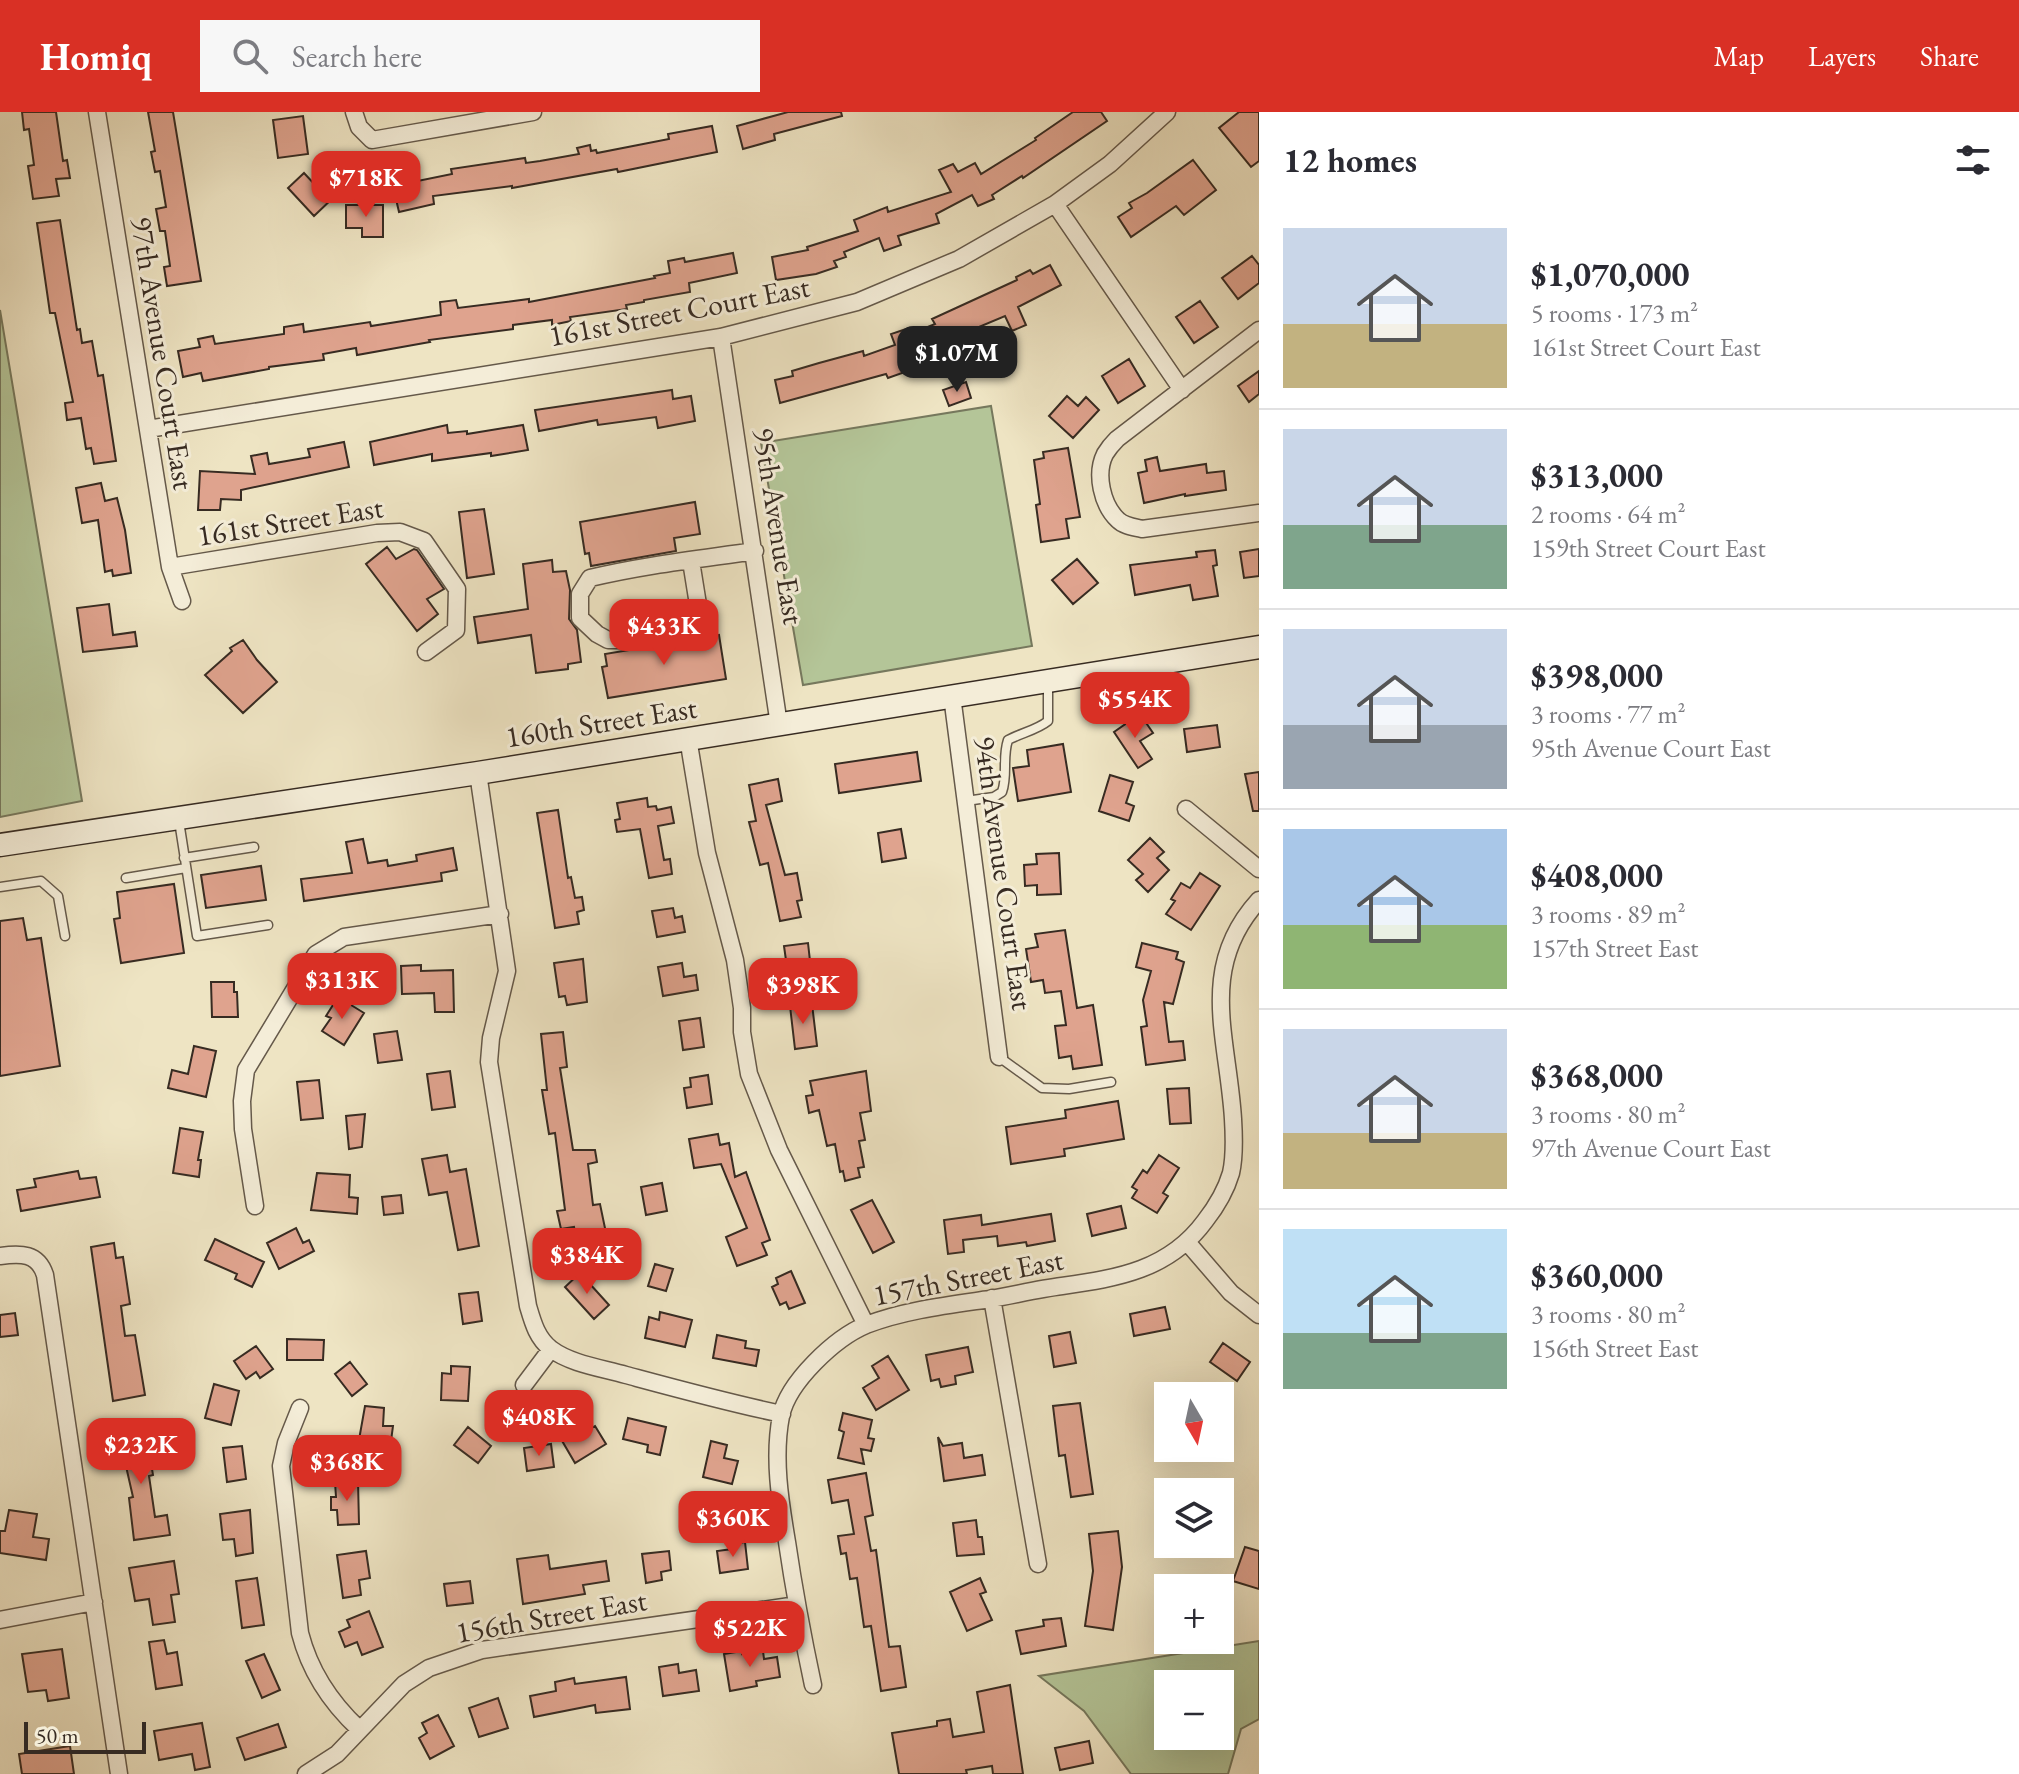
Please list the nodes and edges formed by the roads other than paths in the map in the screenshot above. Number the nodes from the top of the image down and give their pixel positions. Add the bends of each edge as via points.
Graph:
1 (97, 112) edge
2 (533, 112) edge
3 (1167, 112) edge
4 (356, 120) edge
5 (1055, 204) junction
6 (1259, 330) edge
7 (721, 337) junction
8 (1182, 390) junction
9 (148, 429) junction
10 (1259, 513) edge
11 (755, 551) junction
12 (691, 561) junction
13 (170, 567) junction
14 (182, 601) dead end
15 (1259, 647) edge
16 (426, 652) dead end
17 (1048, 681) junction
18 (952, 696) junction
19 (779, 725) junction
20 (688, 738) junction
21 (478, 773) junction
22 (966, 801) junction
23 (1186, 809) dead end
24 (178, 816) junction
25 (0, 845) edge
26 (254, 847) dead end
27 (184, 858) junction
28 (186, 868) junction
29 (1259, 869) edge
30 (126, 878) dead end
31 (0, 887) edge
32 (1259, 900) edge
33 (500, 914) junction
34 (268, 925) dead end
35 (65, 936) dead end
36 (999, 1057) joint
37 (1111, 1082) dead end
38 (255, 1206) dead end
39 (1187, 1242) junction
40 (0, 1256) edge
41 (992, 1298) junction
42 (1259, 1315) edge
43 (866, 1325) junction
44 (551, 1349) junction
45 (524, 1385) dead end
46 (300, 1408) dead end
47 (782, 1414) junction
48 (1038, 1564) dead end
49 (94, 1602) junction
50 (797, 1605) junction
51 (0, 1620) edge
52 (813, 1685) dead end
53 (359, 1729) junction
54 (119, 1774) edge
55 (306, 1774) edge

1 - 9 street, 97th Avenue Court East
2 - 4 street via 372,140
3 - 5 street, 161st Street Court East via 1110,164
5 - 7 street, 161st Street Court East via 959,259 857,302
5 - 8 street
6 - 8 street
7 - 9 street, 161st Street Court East
7 - 11 street, 95th Avenue East
8 - 10 street via 1105,454 1101,485 1110,510 1124,525 1142,529
9 - 13 street, 97th Avenue Court East
11 - 12 street
11 - 19 street, 95th Avenue East
12 - 12 street via 590,578 580,594 580,618 608,640 690,627 700,617
13 - 14 street, 97th Avenue Court East
13 - 16 street, 161st Street East via 377,533 411,534 424,541 457,589 456,630
15 - 17 main road, 160th Street East
17 - 18 main road, 160th Street East
17 - 22 lane via 1048,721 1008,740 1002,792
18 - 19 main road, 160th Street East
18 - 22 street, 94th Avenue Court East
19 - 20 main road, 160th Street East
20 - 21 main road, 160th Street East
20 - 43 street via 707,853 735,960 749,1074 779,1150
21 - 24 main road, 160th Street East
21 - 33 street
22 - 36 street, 94th Avenue Court East
23 - 29 street
24 - 25 main road, 160th Street East
24 - 27 lane
26 - 27 lane
27 - 28 lane
28 - 30 lane
28 - 34 lane via 197,936
31 - 35 lane via 41,881 58,896
32 - 39 street, 157th Street East via 1232,935 1219,982 1234,1134 1231,1172 1219,1200
33 - 38 street via 344,937 316,954 246,1070 243,1129
33 - 44 street via 507,971 491,1038 490,1070 528,1306 534,1328
36 - 37 lane via 1042,1088
39 - 41 street, 157th Street East via 1163,1260 1119,1278
39 - 42 street via 1231,1293
40 - 49 street via 33,1257 45,1275
41 - 43 street, 157th Street East
41 - 48 street
43 - 47 street, 157th Street East via 820,1357
44 - 45 street
44 - 47 street via 586,1364
46 - 53 street via 281,1466 300,1633 323,1690
47 - 50 street via 777,1461
49 - 51 street
49 - 54 street
50 - 52 street
50 - 53 street, 156th Street East via 482,1650 429,1668 404,1684
53 - 55 street, 156th Street East via 337,1754

